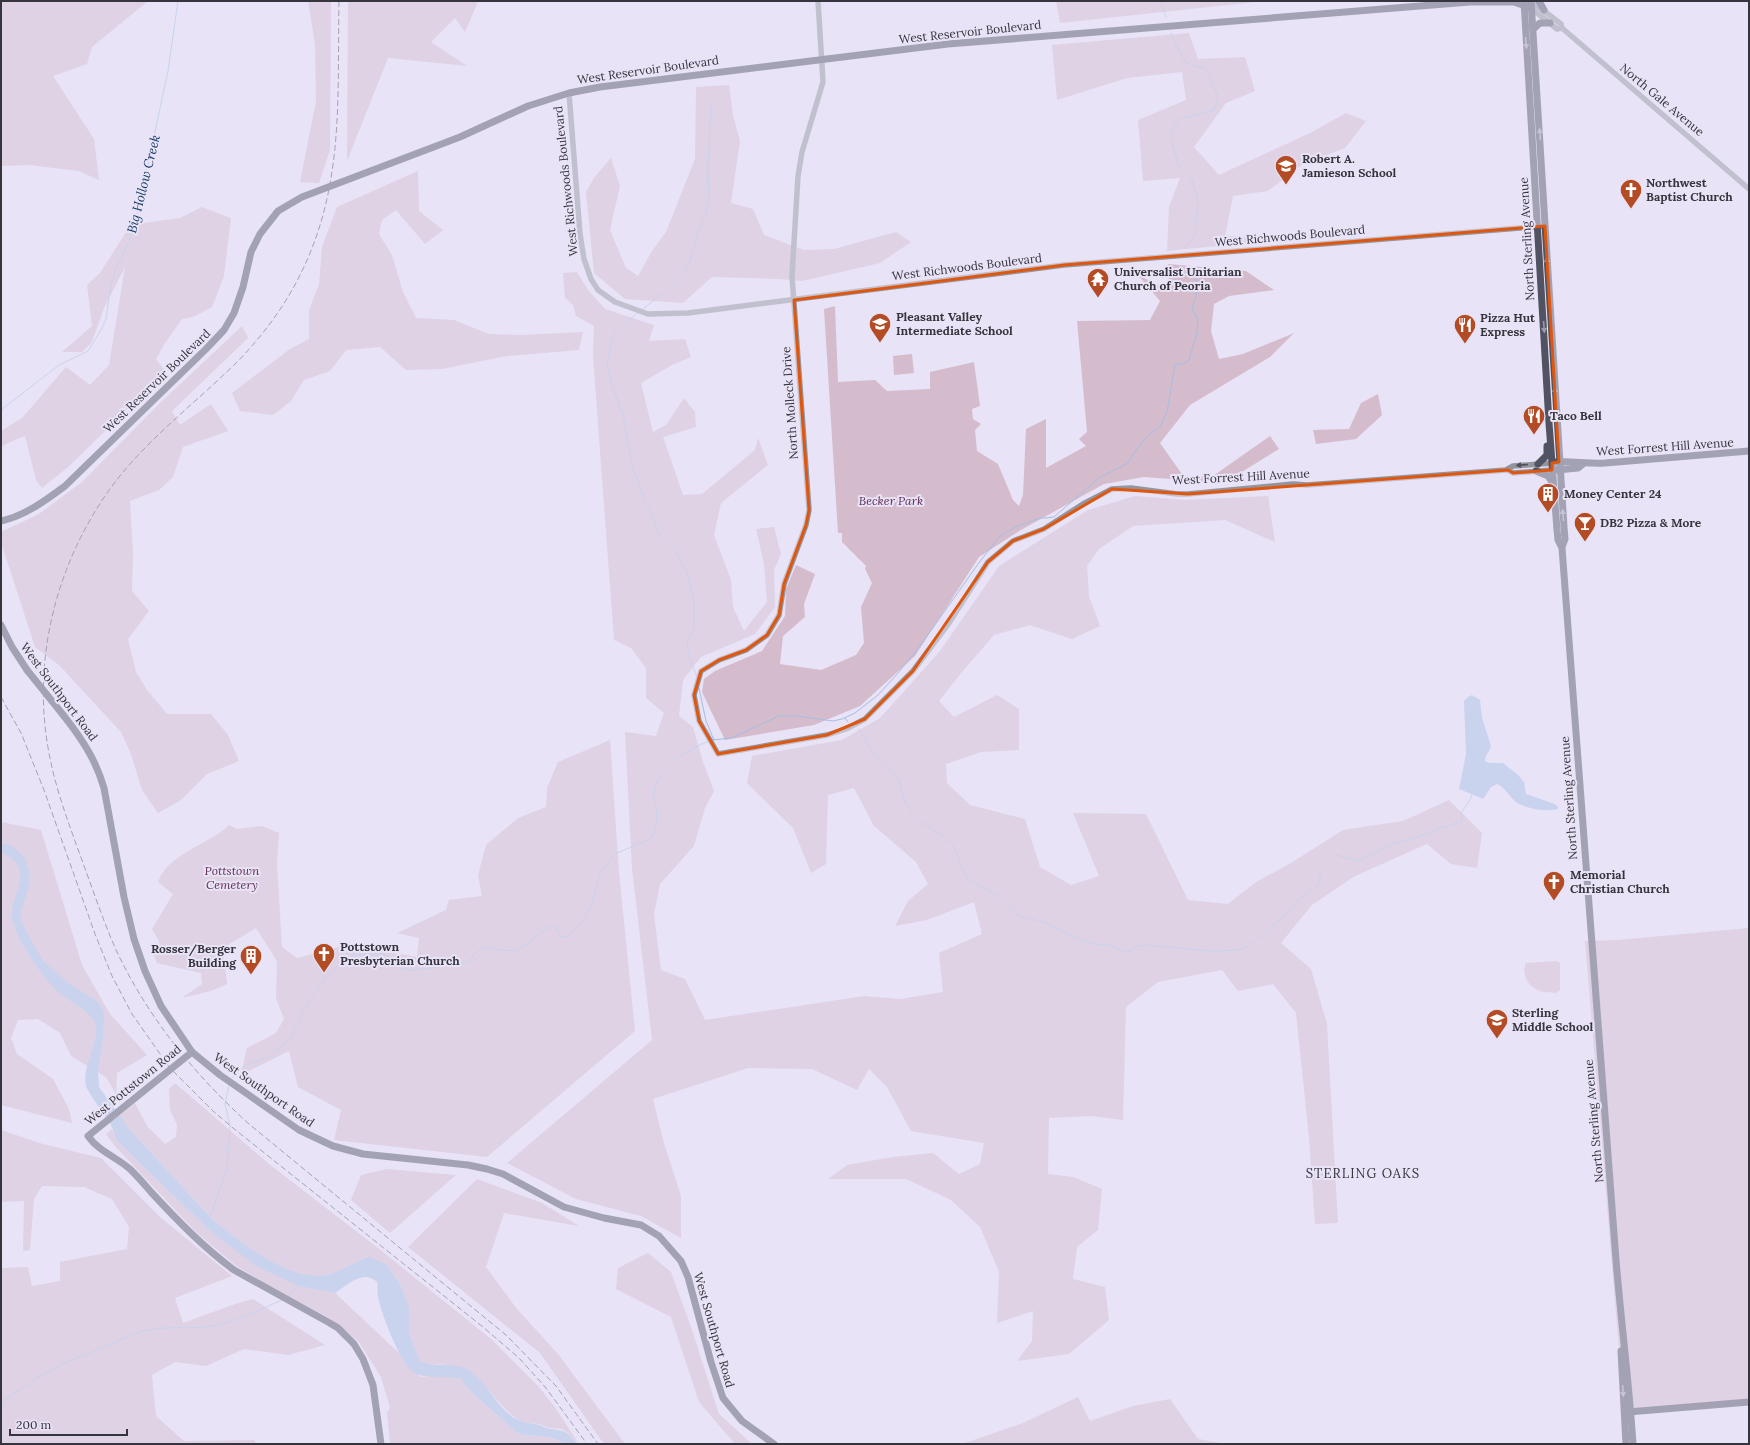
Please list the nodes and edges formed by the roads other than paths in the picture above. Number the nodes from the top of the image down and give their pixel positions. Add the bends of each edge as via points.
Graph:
1 (818, 1) edge
2 (1472, 1) edge
3 (1539, 1) edge
4 (1528, 3) edge
5 (1544, 10) junction
6 (1550, 23) junction
7 (1562, 28) junction
8 (1532, 29) junction
9 (823, 60) junction
10 (569, 93) junction
11 (1749, 189) edge
12 (1542, 227) junction
13 (794, 300) junction
14 (1549, 423) junction
15 (1558, 446) junction
16 (1749, 451) edge
17 (1538, 464) junction
18 (1574, 465) junction
19 (1556, 466) junction
20 (1508, 470) junction
21 (1536, 471) junction
22 (1557, 484) junction
23 (1, 521) edge
24 (1, 625) edge
25 (718, 754) joint
26 (192, 1052) junction
27 (1749, 1402) edge
28 (1628, 1412) junction
29 (381, 1444) edge
30 (774, 1444) edge
31 (1626, 1444) edge
32 (1633, 1444) edge

1 - 9 street, North Molleck Drive
2 - 4 main road, West Reservoir Boulevard
2 - 9 main road, West Reservoir Boulevard via 955,43
3 - 5 main road
4 - 5 street, North Gale Avenue
4 - 6 street, North Gale Avenue
4 - 8 main road, North Sterling Avenue
4 -> 12 main road, North Sterling Avenue
5 - 7 street, North Gale Avenue via 1561,24
6 - 7 street, North Gale Avenue via 1557,29
6 - 8 main road via 1540,23
7 - 11 street, North Gale Avenue
12 -> 8 main road, North Sterling Avenue
9 - 10 main road, West Reservoir Boulevard
9 - 13 street, North Molleck Drive via 823,82 802,152 798,176 792,276
10 - 13 street, West Richwoods Boulevard via 580,234 586,265 598,290 615,302 648,314 688,313
10 - 23 main road, West Reservoir Boulevard via 528,106 460,137 302,197 278,211 260,234 251,252 244,287 224,330 65,486 26,512
12 - 13 street, West Richwoods Boulevard via 1064,265
12 -> 14 main road, North Sterling Avenue
15 -> 12 main road, North Sterling Avenue
13 - 25 street, North Molleck Drive via 809,510 784,584 779,615 767,635 746,650 719,660 701,671 694,695 699,721
14 - 17 main road via 1546,432 1547,455
14 - 19 main road, North Sterling Avenue
15 - 18 main road
15 - 19 main road, North Sterling Avenue
16 - 18 main road, West Forrest Hill Avenue
17 - 19 street, West Forrest Hill Avenue
17 -> 20 street, West Forrest Hill Avenue via 1512,466
18 - 19 main road, West Forrest Hill Avenue
18 - 22 main road
19 - 21 street, West Forrest Hill Avenue
19 - 22 main road, North Sterling Avenue
20 - 21 street, West Forrest Hill Avenue via 1513,473
20 - 25 street, West Forrest Hill Avenue via 1293,484 1188,494 1131,488 1112,489 1044,529 1013,541 988,562 949,623 913,671 865,719 846,729 827,734
21 - 22 main road via 1548,476
22 - 28 main road, North Sterling Avenue via 1565,539 1562,547
24 - 26 main road, West Southport Road, bridge via 27,670 83,741 99,771 127,911 145,970 161,1006
26 - 29 main road, West Pottstown Road via 88,1136 99,1149 126,1165 192,1234 221,1260 348,1336 363,1359 373,1385
26 - 30 main road, West Southport Road via 220,1075 299,1130 333,1146 363,1154 487,1169 503,1174 564,1207 641,1225 659,1236 681,1262 688,1277 723,1398 742,1422
27 - 28 main road
28 - 31 main road, North Sterling Avenue
28 - 32 main road, North Sterling Avenue

